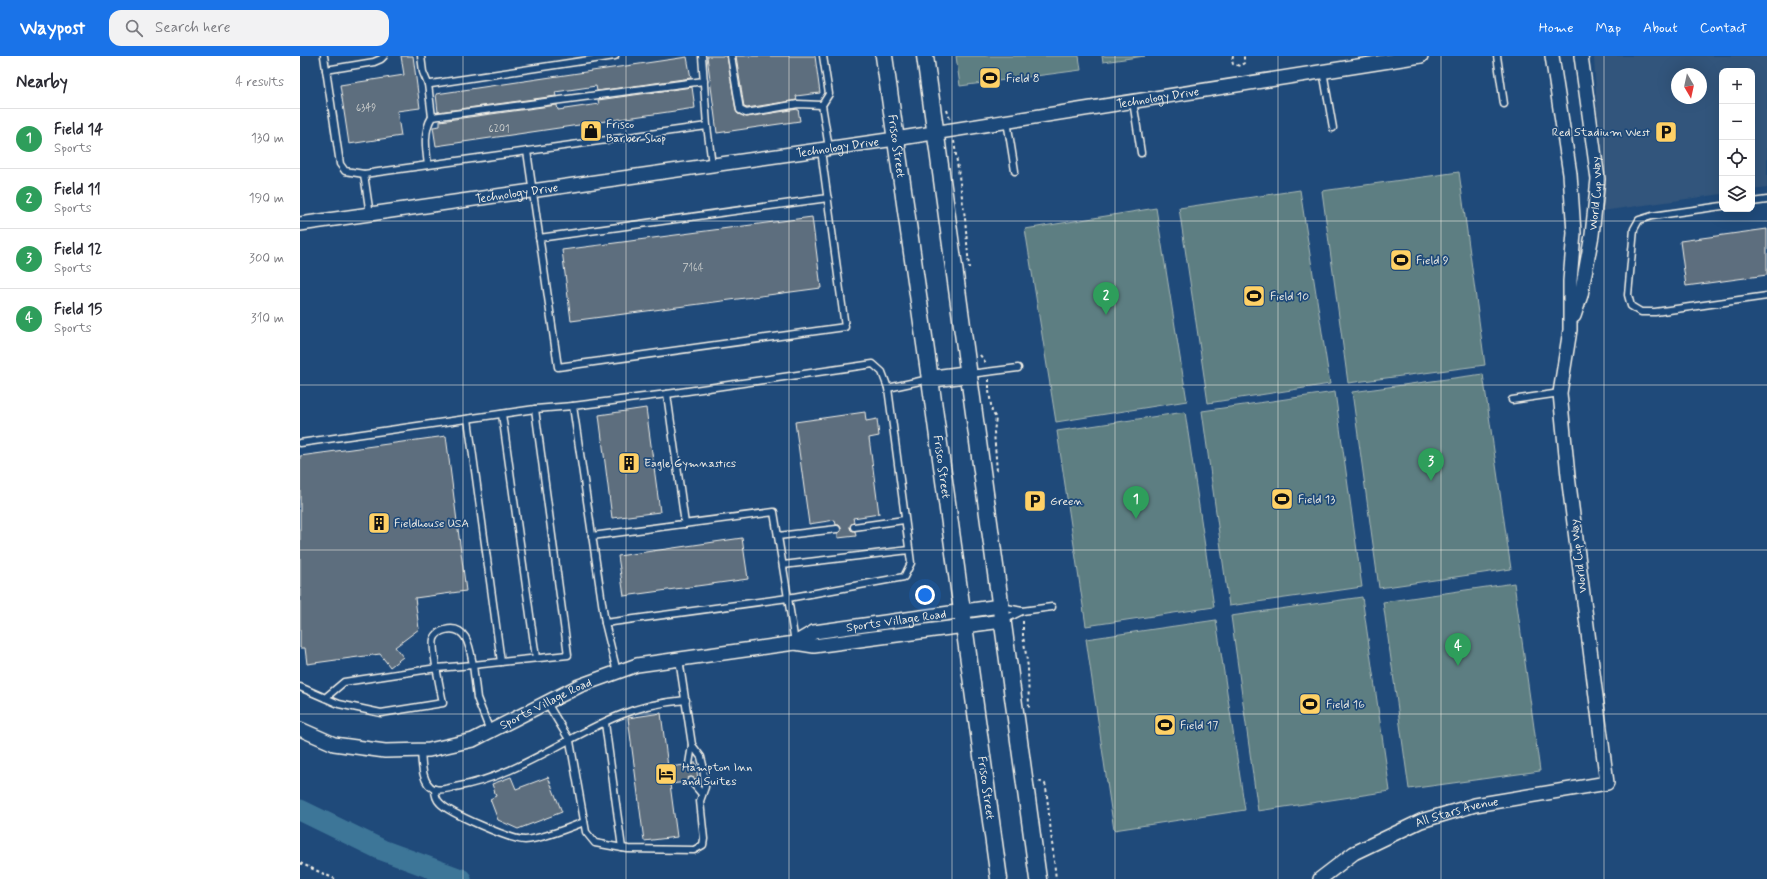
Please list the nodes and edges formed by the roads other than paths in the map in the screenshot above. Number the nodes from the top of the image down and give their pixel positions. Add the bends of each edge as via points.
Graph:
1 (324, 56) edge
2 (384, 56) edge
3 (421, 56) edge
4 (615, 56) edge
5 (702, 56) edge
6 (731, 56) edge
7 (823, 56) edge
8 (884, 56) edge
9 (925, 56) edge
10 (1421, 56) edge
11 (1497, 56) edge
12 (1552, 56) edge
13 (1581, 56) edge
14 (326, 70) junction
15 (1323, 71) junction
16 (704, 81) junction
17 (428, 84) junction
18 (1134, 101) junction
19 (1504, 104) dead end
20 (822, 105) junction
21 (432, 117) junction
22 (1007, 121) junction
23 (707, 126) junction
24 (1333, 128) dead end
25 (934, 133) junction
26 (895, 139) junction
27 (825, 149) junction
28 (527, 152) junction
29 (1141, 153) dead end
30 (428, 165) junction
31 (712, 165) junction
32 (1015, 171) dead end
33 (364, 174) junction
34 (531, 191) junction
35 (828, 198) junction
36 (1767, 200) edge
37 (1755, 202) edge
38 (1719, 206) edge
39 (370, 215) junction
40 (300, 224) edge
41 (539, 238) junction
42 (1767, 296) edge
43 (1570, 330) junction
44 (1018, 368) dead end
45 (969, 374) junction
46 (930, 379) junction
47 (888, 388) junction
48 (1560, 393) junction
49 (667, 394) junction
50 (1512, 400) dead end
51 (574, 406) junction
52 (535, 409) junction
53 (502, 414) junction
54 (468, 419) junction
55 (300, 443) edge
56 (904, 520) junction
57 (685, 524) junction
58 (854, 526) dead end
59 (837, 529) dead end
60 (592, 536) junction
61 (778, 536) junction
62 (908, 550) junction
63 (783, 565) junction
64 (788, 598) junction
65 (1052, 607) dead end
66 (1022, 611) junction
67 (1001, 614) junction
68 (963, 619) junction
69 (605, 623) junction
70 (795, 643) junction
71 (536, 658) junction
72 (680, 659) junction
73 (501, 662) junction
74 (473, 665) junction
75 (437, 668) junction
76 (617, 672) junction
77 (300, 686) edge
78 (325, 698) junction
79 (686, 700) junction
80 (547, 703) junction
81 (605, 723) junction
82 (300, 729) edge
83 (490, 731) junction
84 (570, 741) junction
85 (692, 745) junction
86 (421, 750) junction
87 (689, 764) dead end
88 (690, 781) dead end
89 (1607, 783) joint
90 (435, 789) junction
91 (702, 794) junction
92 (584, 822) junction
93 (622, 848) junction
94 (999, 879) edge
95 (1038, 879) edge
96 (1320, 879) edge

1 - 14 lane
2 - 14 lane via 374,62
3 - 17 lane
4 - 17 lane
5 - 16 lane
6 - 20 lane via 740,110 746,113 798,104
7 - 20 lane via 829,94
8 - 26 street, Frisco Street
9 - 25 street
10 - 15 street, Technology Drive
11 - 19 lane
12 - 43 street, World Cup Way via 1570,174 1574,233
13 - 43 street, World Cup Way via 1598,179 1581,295
14 - 33 lane via 340,164 345,171
15 - 18 street, Technology Drive
15 - 24 lane
16 - 21 lane
16 - 23 lane
17 - 21 lane
18 - 22 street, Technology Drive
18 - 29 lane
20 - 27 lane
21 - 30 lane via 428,123 425,144
22 - 25 street, Technology Drive
22 - 32 lane
23 - 28 lane
23 - 31 lane
25 - 26 street, Technology Drive
25 - 45 street
26 - 27 street, Technology Drive
26 - 46 street, Frisco Street
27 - 31 street, Technology Drive
27 - 35 lane
28 - 30 lane
28 - 34 lane
30 - 33 lane
31 - 34 street, Technology Drive
33 - 39 lane
34 - 39 street, Technology Drive
34 - 41 lane
35 - 41 lane
35 - 41 lane via 845,326 574,365 558,367
36 - 37 lane
38 - 42 lane via 1639,220 1634,229 1628,295 1631,306 1641,312 1655,312
39 - 40 street, Technology Drive
43 - 48 street, World Cup Way
44 - 45 lane
45 - 46 street
45 - 67 street
46 - 47 lane
46 - 68 street, Frisco Street
47 - 49 lane via 882,372 873,364
47 - 56 lane
48 - 50 lane
48 - 89 street, World Cup Way
49 - 51 lane
49 - 57 lane
51 - 52 lane
51 - 60 lane
52 - 53 lane
52 - 71 lane via 568,655
53 - 54 lane
53 - 71 lane
54 - 55 lane
54 - 73 lane
56 - 58 lane
56 - 62 lane
57 - 60 lane
57 - 61 lane via 774,512
59 - 61 lane
60 - 69 lane
61 - 63 lane
62 - 63 lane
62 - 64 lane via 911,564 904,577
63 - 64 lane
64 - 69 lane
64 - 70 lane
65 - 66 lane
66 - 67 lane
66 - 67 lane
67 - 68 street, Sports Village Road
67 - 95 street
68 - 70 street, Sports Village Road via 814,632
68 - 94 street, Frisco Street
69 - 76 lane
70 - 72 street, Sports Village Road
71 - 73 lane
72 - 76 street, Sports Village Road via 638,665
72 - 79 lane
73 - 74 lane
74 - 75 lane
74 - 75 lane via 466,636 450,629 438,633 434,638
74 - 83 lane via 477,698
75 - 78 lane via 344,682
75 - 78 lane via 443,703 381,713 339,704
76 - 80 street, Sports Village Road via 579,686
77 - 78 lane
79 - 81 lane via 659,702 617,716
79 - 85 lane
80 - 83 street, Sports Village Road
80 - 84 lane
81 - 84 lane
81 - 93 lane
82 - 86 street, Sports Village Road via 334,744 385,751
83 - 86 street, Sports Village Road via 473,740
84 - 90 lane via 497,776 473,784
84 - 92 lane
85 - 87 lane
85 - 91 lane via 701,756 703,765 705,787
86 - 90 lane via 424,777
88 - 91 lane
89 - 96 street, All Stars Avenue via 1475,805 1421,821 1354,853
90 - 92 lane via 440,803 451,811 519,839 535,838
91 - 93 lane via 700,801 704,839 700,848
92 - 93 lane via 586,832 595,843

